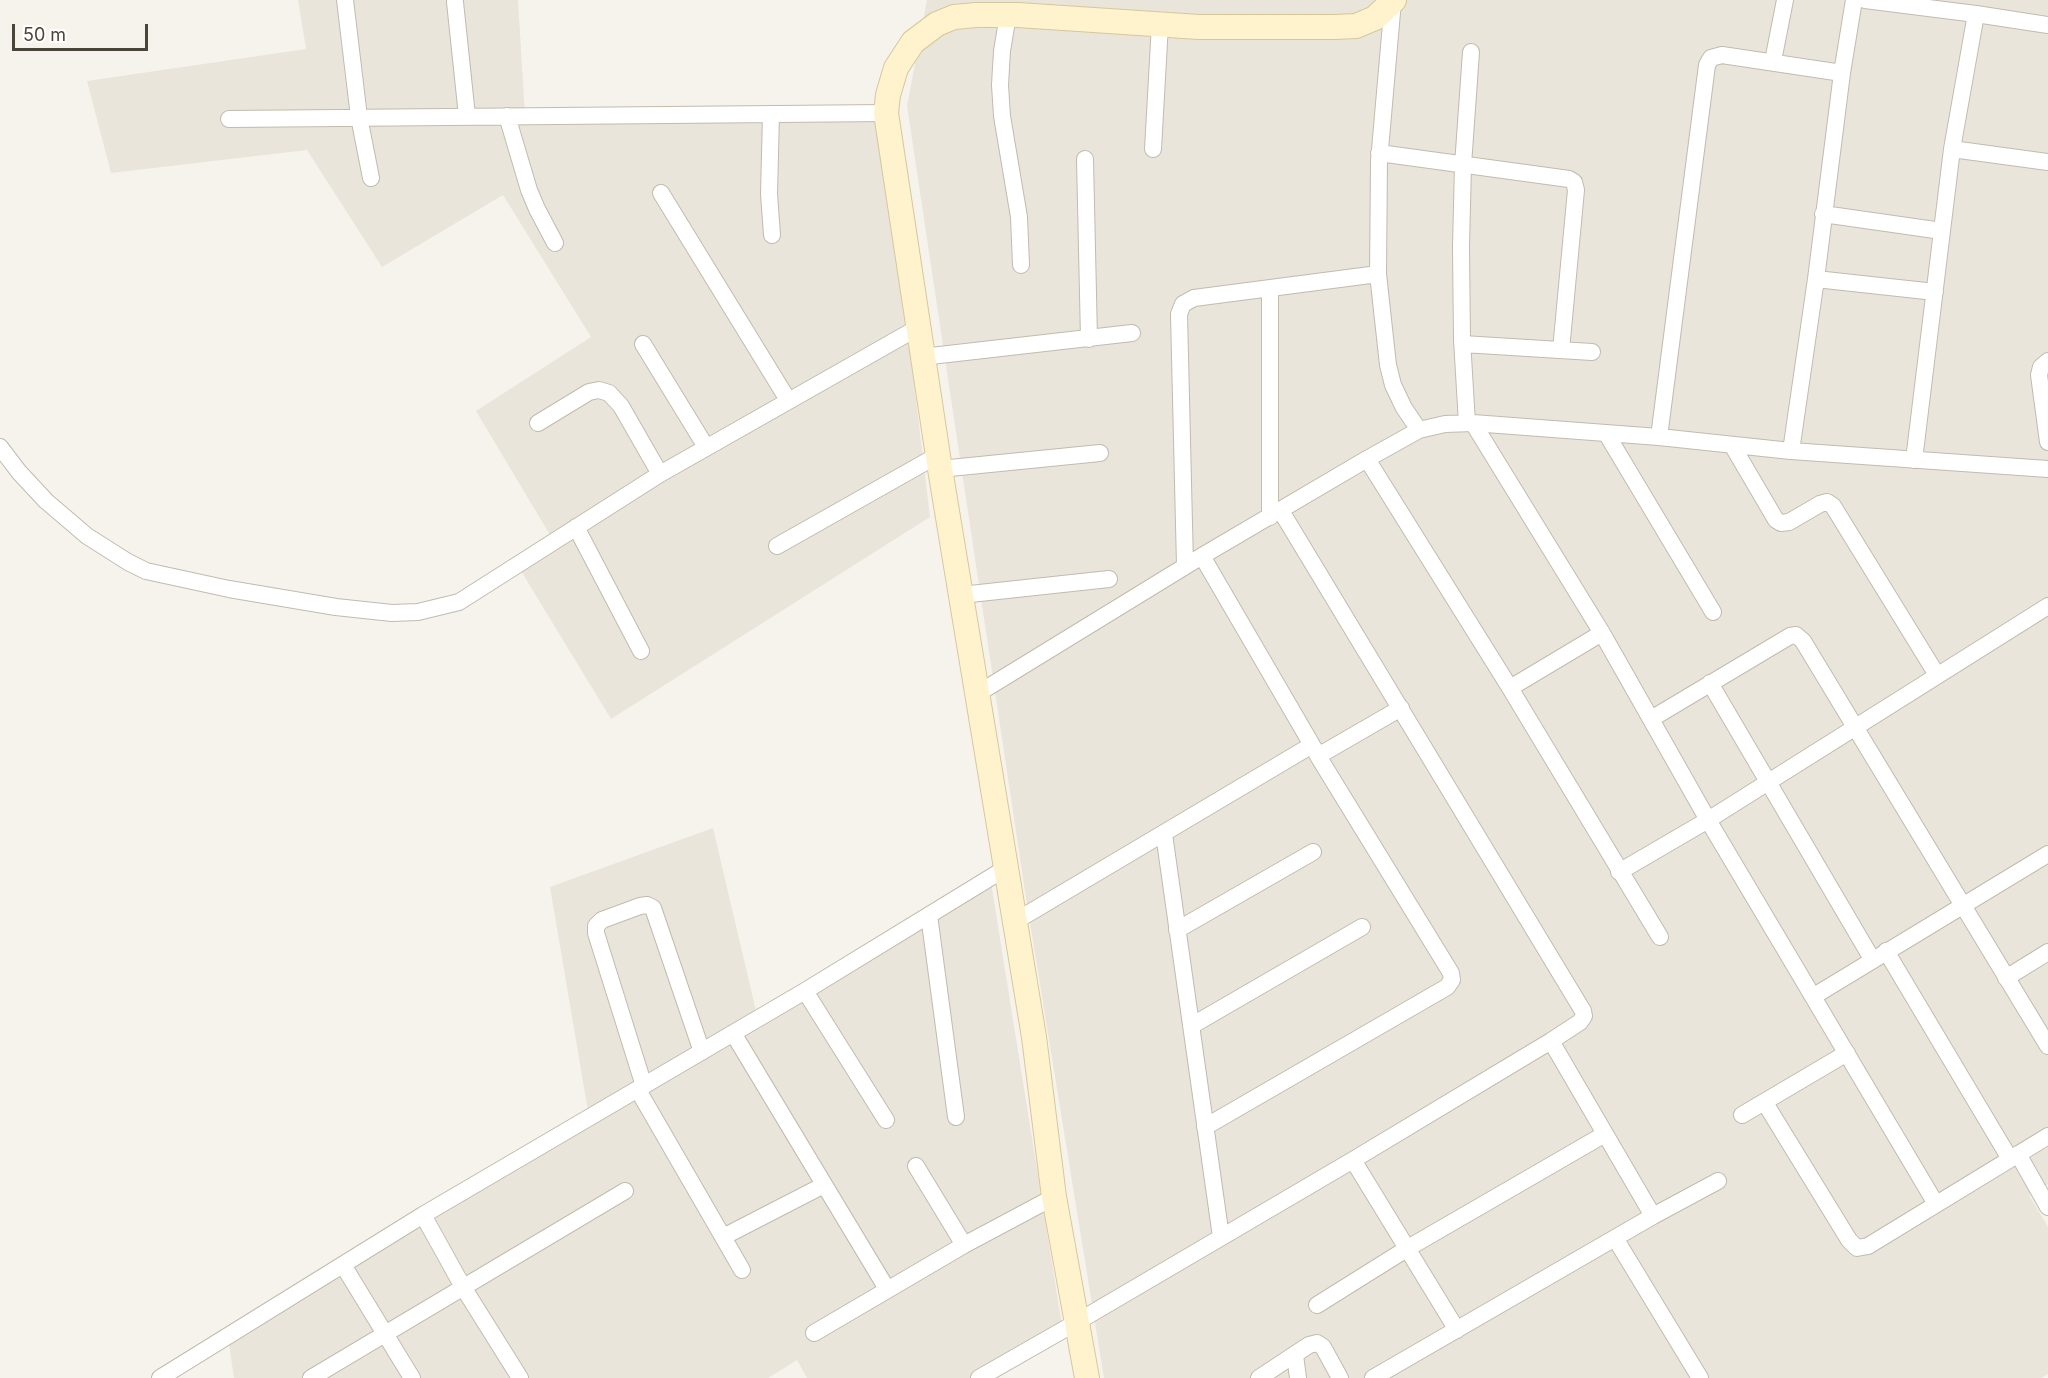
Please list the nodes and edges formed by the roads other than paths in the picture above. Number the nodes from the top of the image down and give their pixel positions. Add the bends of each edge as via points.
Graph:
1 (345, 0) edge
2 (1394, 0) edge
3 (1785, 0) edge
4 (1854, 0) edge
5 (1865, 0) edge
6 (455, 2) dead end
7 (1976, 14) junction
8 (1008, 15) junction
9 (1160, 24) junction
10 (2048, 25) edge
11 (1471, 52) dead end
12 (1773, 61) junction
13 (1842, 73) junction
14 (886, 112) junction
15 (771, 114) junction
16 (507, 116) junction
17 (359, 117) junction
18 (467, 117) junction
19 (229, 119) dead end
20 (1153, 149) dead end
21 (1952, 149) junction
22 (1379, 153) junction
23 (1085, 159) dead end
24 (2048, 162) edge
25 (1463, 165) junction
26 (371, 178) dead end
27 (661, 193) dead end
28 (1823, 214) junction
29 (1942, 231) junction
30 (772, 235) dead end
31 (555, 243) dead end
32 (1021, 265) dead end
33 (1378, 274) junction
34 (1816, 279) junction
35 (1270, 289) junction
36 (1935, 292) junction
37 (919, 327) junction
38 (1132, 333) dead end
39 (1089, 339) junction
40 (643, 344) dead end
41 (1462, 344) junction
42 (1561, 350) junction
43 (1592, 352) dead end
44 (922, 357) junction
45 (2048, 361) edge
46 (788, 400) junction
47 (538, 423) dead end
48 (1470, 423) junction
49 (1419, 430) junction
50 (1606, 433) junction
51 (1659, 436) junction
52 (2048, 442) edge
53 (1732, 445) junction
54 (0, 447) edge
55 (706, 447) junction
56 (1791, 451) junction
57 (1101, 453) dead end
58 (1367, 459) junction
59 (1914, 460) junction
60 (939, 462) junction
61 (2048, 469) edge
62 (660, 474) junction
63 (1275, 514) junction
64 (576, 527) junction
65 (777, 546) dead end
66 (1202, 556) junction
67 (1185, 566) junction
68 (1109, 579) dead end
69 (961, 596) junction
70 (2048, 606) edge
71 (1713, 612) dead end
72 (1602, 633) junction
73 (641, 651) dead end
74 (1937, 675) junction
75 (1710, 683) junction
76 (1510, 688) junction
77 (977, 694) junction
78 (1401, 708) junction
79 (1652, 719) junction
80 (1854, 727) junction
81 (1315, 750) junction
82 (1769, 781) junction
83 (1708, 820) junction
84 (1164, 834) junction
85 (1313, 852) dead end
86 (2048, 854) edge
87 (1006, 868) junction
88 (1619, 872) junction
89 (1962, 905) junction
90 (929, 915) junction
91 (1014, 922) junction
92 (1362, 927) dead end
93 (1177, 930) junction
94 (1660, 937) dead end
95 (2048, 952) edge
96 (1879, 955) junction
97 (2007, 978) junction
98 (805, 991) junction
99 (1814, 996) junction
100 (1191, 1026) junction
101 (733, 1033) junction
102 (1551, 1041) junction
103 (2048, 1046) edge
104 (702, 1052) junction
105 (1847, 1053) junction
106 (641, 1088) junction
107 (1765, 1103) junction
108 (1742, 1115) dead end
109 (956, 1117) dead end
110 (886, 1120) dead end
111 (1205, 1127) junction
112 (1605, 1134) junction
113 (2048, 1136) edge
114 (2014, 1156) junction
115 (1353, 1160) junction
116 (916, 1166) dead end
117 (1718, 1181) dead end
118 (824, 1185) junction
119 (625, 1191) dead end
120 (1054, 1197) junction
121 (1936, 1204) junction
122 (2048, 1207) edge
123 (423, 1215) junction
124 (1653, 1216) junction
125 (723, 1237) junction
126 (1221, 1237) junction
127 (1615, 1238) junction
128 (964, 1245) junction
129 (1408, 1248) junction
130 (343, 1265) junction
131 (742, 1270) dead end
132 (463, 1287) junction
133 (887, 1289) junction
134 (1317, 1305) dead end
135 (1077, 1322) junction
136 (1456, 1330) junction
137 (814, 1332) dead end
138 (384, 1333) junction
139 (1294, 1355) junction
140 (160, 1378) edge
141 (311, 1378) edge
142 (412, 1378) edge
143 (520, 1378) edge
144 (979, 1378) edge
145 (1087, 1378) edge
146 (1259, 1378) edge
147 (1299, 1378) edge
148 (1340, 1378) edge
149 (1373, 1378) edge
150 (1700, 1378) edge

1 - 17 street
2 - 9 street via 1376,18 1356,26
2 - 22 street
3 - 12 street
4 - 13 street
5 - 7 street
6 - 18 street
7 - 10 street
7 - 21 street
8 - 9 street
8 - 14 street via 954,17 918,37 896,68
8 - 32 street via 1002,51 1001,106 1019,217
9 - 20 street
11 - 25 street
12 - 13 street
12 - 51 street via 1722,55 1712,58 1707,65
13 - 28 street
14 - 15 street
14 - 37 street
15 - 16 street
15 - 30 street
16 - 18 street
16 - 31 street via 529,190
17 - 18 street
17 - 19 street
17 - 26 street
21 - 24 street
21 - 29 street
22 - 25 street
22 - 33 street
23 - 39 street
25 - 41 street
25 - 42 street via 1574,182
27 - 46 street
28 - 29 street
28 - 34 street
29 - 36 street
33 - 35 street
33 - 49 street via 1393,385
34 - 36 street
34 - 56 street
35 - 63 street
35 - 67 street via 1194,298 1183,304 1179,314
36 - 59 street
37 - 44 street
37 - 46 street
38 - 39 street
39 - 44 street
40 - 55 street
41 - 42 street
41 - 48 street
42 - 43 street
44 - 60 street
45 - 52 street via 2040,367 2039,375
46 - 55 street
47 - 62 street via 589,392 609,393 621,406
48 - 49 street
48 - 50 street
48 - 72 street
49 - 58 street
50 - 51 street
50 - 71 street
51 - 53 street
53 - 56 street
53 - 74 street via 1776,520 1789,522 1827,502 1833,506
54 - 64 street via 46,501 87,537 146,571 336,607 417,612 459,602
55 - 62 street
56 - 59 street
57 - 60 street
58 - 63 street
58 - 76 street
59 - 61 street
60 - 65 street
60 - 69 street
62 - 64 street
63 - 66 street
63 - 78 street
64 - 73 street
66 - 67 street
66 - 81 street
67 - 77 street
68 - 69 street
69 - 77 street
70 - 74 street
72 - 76 street
72 - 79 street
74 - 80 street
75 - 79 street
75 - 80 street via 1796,635
75 - 82 street
76 - 88 street
77 - 87 street
78 - 81 street
78 - 102 street via 1583,1011 1580,1022
79 - 83 street
80 - 82 street
80 - 89 street
81 - 84 street
81 - 111 street via 1451,973 1452,981
82 - 83 street
82 - 96 street
83 - 88 street
83 - 99 street
84 - 91 street
84 - 93 street
85 - 93 street
86 - 89 street
87 - 90 street
87 - 91 street
88 - 94 street
89 - 96 street
89 - 97 street
90 - 98 street
90 - 109 street
91 - 120 street via 1034,1037
92 - 100 street
93 - 100 street
95 - 97 street
96 - 99 street
96 - 114 street
97 - 103 street
98 - 101 street
98 - 110 street
99 - 105 street
100 - 111 street
101 - 104 street
101 - 118 street
102 - 112 street
102 - 115 street
104 - 106 street
104 - 106 street via 653,908 640,906 602,920 596,933
105 - 107 street
105 - 121 street
106 - 123 street
106 - 125 street
107 - 108 street
107 - 121 street via 1848,1240 1857,1248 1868,1246
111 - 126 street
112 - 124 street
112 - 129 street
113 - 114 street
114 - 121 street
114 - 122 street
115 - 126 street
115 - 129 street
116 - 128 street
117 - 124 street
118 - 125 street
118 - 133 street
119 - 132 street
120 - 128 street
120 - 135 street
123 - 130 street
123 - 132 street
124 - 127 street
125 - 131 street
126 - 135 street
127 - 136 street
127 - 150 street
128 - 133 street
129 - 134 street
129 - 136 street
130 - 138 street
130 - 140 street
132 - 138 street
132 - 143 street
133 - 137 street
135 - 144 street
135 - 145 street
136 - 149 street
138 - 141 street
138 - 142 street
139 - 146 street
139 - 147 street
139 - 148 street via 1317,1343

